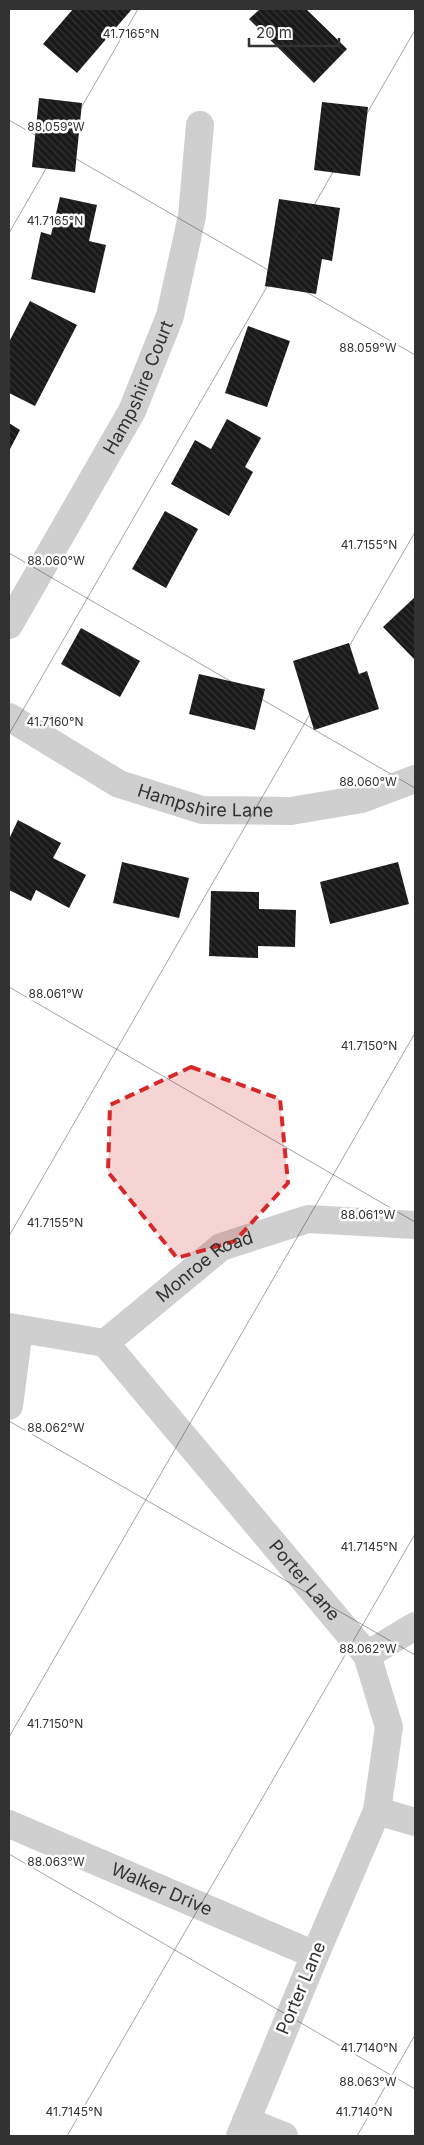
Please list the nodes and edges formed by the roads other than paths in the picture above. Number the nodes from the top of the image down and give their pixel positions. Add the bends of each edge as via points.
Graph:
1 (200, 125) dead end
2 (9, 625) edge
3 (9, 717) edge
4 (415, 779) edge
5 (415, 1226) edge
6 (14, 1328) edge
7 (105, 1343) junction
8 (9, 1406) edge
9 (415, 1626) edge
10 (367, 1655) junction
11 (377, 1811) junction
12 (415, 1822) edge
13 (9, 1824) edge
14 (314, 1955) junction
15 (243, 2129) edge
16 (284, 2136) edge

1 - 2 street, Hampshire Court via 192,216 170,316 132,411
3 - 4 street, Hampshire Lane via 119,784 202,810 290,811 362,799
5 - 7 street, Monroe Road via 308,1219 221,1247
6 - 7 street
6 - 8 street
7 - 10 street, Porter Lane
9 - 10 street
10 - 11 street, Porter Lane via 389,1727
11 - 12 street
11 - 14 street, Porter Lane
13 - 14 street, Walker Drive
14 - 15 street, Porter Lane
15 - 16 street

